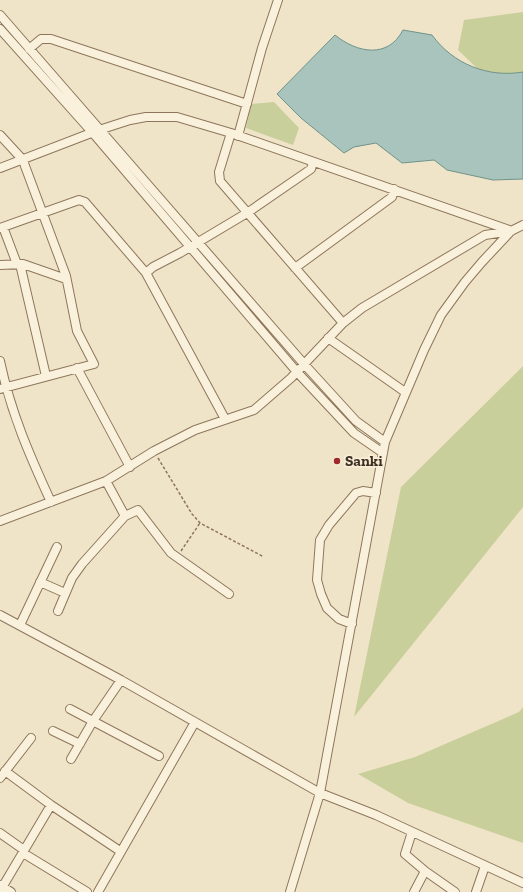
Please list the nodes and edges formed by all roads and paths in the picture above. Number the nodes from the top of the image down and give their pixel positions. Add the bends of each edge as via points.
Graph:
1 (278, 0) edge
2 (0, 15) edge
3 (0, 29) edge
4 (29, 49) junction
5 (247, 104) junction
6 (96, 131) junction
7 (0, 135) edge
8 (234, 135) junction
9 (23, 160) junction
10 (313, 162) junction
11 (0, 168) edge
12 (394, 189) junction
13 (43, 212) junction
14 (247, 213) junction
15 (523, 225) edge
16 (2, 228) edge
17 (512, 231) junction
18 (193, 245) junction
19 (19, 264) junction
20 (0, 265) edge
21 (295, 268) junction
22 (146, 273) junction
23 (66, 279) junction
24 (343, 323) junction
25 (328, 338) junction
26 (0, 361) edge
27 (304, 364) junction
28 (77, 368) junction
29 (297, 372) junction
30 (46, 376) junction
31 (3, 388) edge
32 (405, 392) junction
33 (225, 419) junction
34 (385, 442) junction
35 (154, 452) junction
36 (383, 453) junction
37 (130, 467) junction
38 (106, 481) junction
39 (376, 492) junction
40 (51, 502) junction
41 (125, 516) junction
42 (0, 521) edge
43 (200, 523) junction
44 (57, 547) dead end
45 (176, 557) junction
46 (264, 557) dead end
47 (40, 582) junction
48 (65, 593) junction
49 (229, 594) dead end
50 (58, 611) dead end
51 (0, 615) edge
52 (352, 624) junction
53 (20, 625) junction
54 (121, 680) junction
55 (70, 709) dead end
56 (93, 722) junction
57 (195, 722) junction
58 (53, 731) dead end
59 (31, 738) dead end
60 (80, 744) junction
61 (159, 756) dead end
62 (71, 759) dead end
63 (3, 775) edge
64 (320, 792) junction
65 (51, 805) junction
66 (412, 832) junction
67 (0, 833) edge
68 (24, 851) junction
69 (120, 851) junction
70 (485, 866) junction
71 (425, 871) junction
72 (523, 883) edge
73 (1, 888) edge
74 (11, 892) edge
75 (87, 892) edge
76 (98, 892) edge
77 (290, 892) edge
78 (414, 892) edge
79 (455, 892) edge
80 (476, 892) edge

1 - 5 street
2 - 4 street
3 - 6 street
4 - 5 street via 41,39 51,39
4 - 6 street
5 - 8 street
6 - 8 street via 130,120 160,116 189,119
6 - 9 street
6 - 18 street
7 - 9 street
8 - 10 street
8 - 14 street via 218,178
9 - 11 street
9 - 13 street
10 - 12 street
10 - 14 street via 311,169
12 - 17 street
12 - 21 street via 392,197
13 - 16 street
13 - 22 street via 79,200 83,201
13 - 23 street
14 - 18 street
14 - 21 street
15 - 17 street
16 - 19 street
17 - 24 street via 485,235 362,308
17 - 32 street via 465,282 441,315
18 - 22 street
18 - 27 street
18 - 29 street
19 - 20 street
19 - 23 street via 33,266
19 - 30 street
21 - 24 street
22 - 33 street
23 - 28 street via 77,331 94,364
24 - 25 street
25 - 27 street
25 - 32 street
26 - 31 street
27 - 29 street
27 - 34 street via 356,421
28 - 30 street
28 - 37 street
29 - 33 street via 254,410
29 - 36 street via 354,432
30 - 31 street
31 - 40 street
32 - 34 street
33 - 35 street via 195,430
34 - 36 street
35 - 37 street
35 - 43 path
36 - 39 street
37 - 38 street
38 - 40 street
38 - 41 street
39 - 52 street
39 - 52 street via 356,493 320,540 317,580 321,594 327,608 339,619
40 - 42 street
41 - 45 street via 138,510
41 - 48 street via 82,564
43 - 45 path
43 - 46 path
44 - 47 street
45 - 49 street
47 - 48 street
47 - 53 street
48 - 50 street
51 - 53 street
52 - 64 street
53 - 54 street
54 - 56 street
54 - 57 street
55 - 56 street
56 - 60 street
56 - 61 street
57 - 64 street
57 - 69 street
58 - 60 street
59 - 63 street
60 - 62 street
63 - 65 street
64 - 66 street
64 - 77 street
65 - 68 street
65 - 69 street
66 - 70 street
66 - 71 street via 406,854
67 - 68 street
68 - 73 street
68 - 75 street
69 - 76 street
70 - 72 street
70 - 80 street
71 - 78 street
71 - 79 street
73 - 74 street

